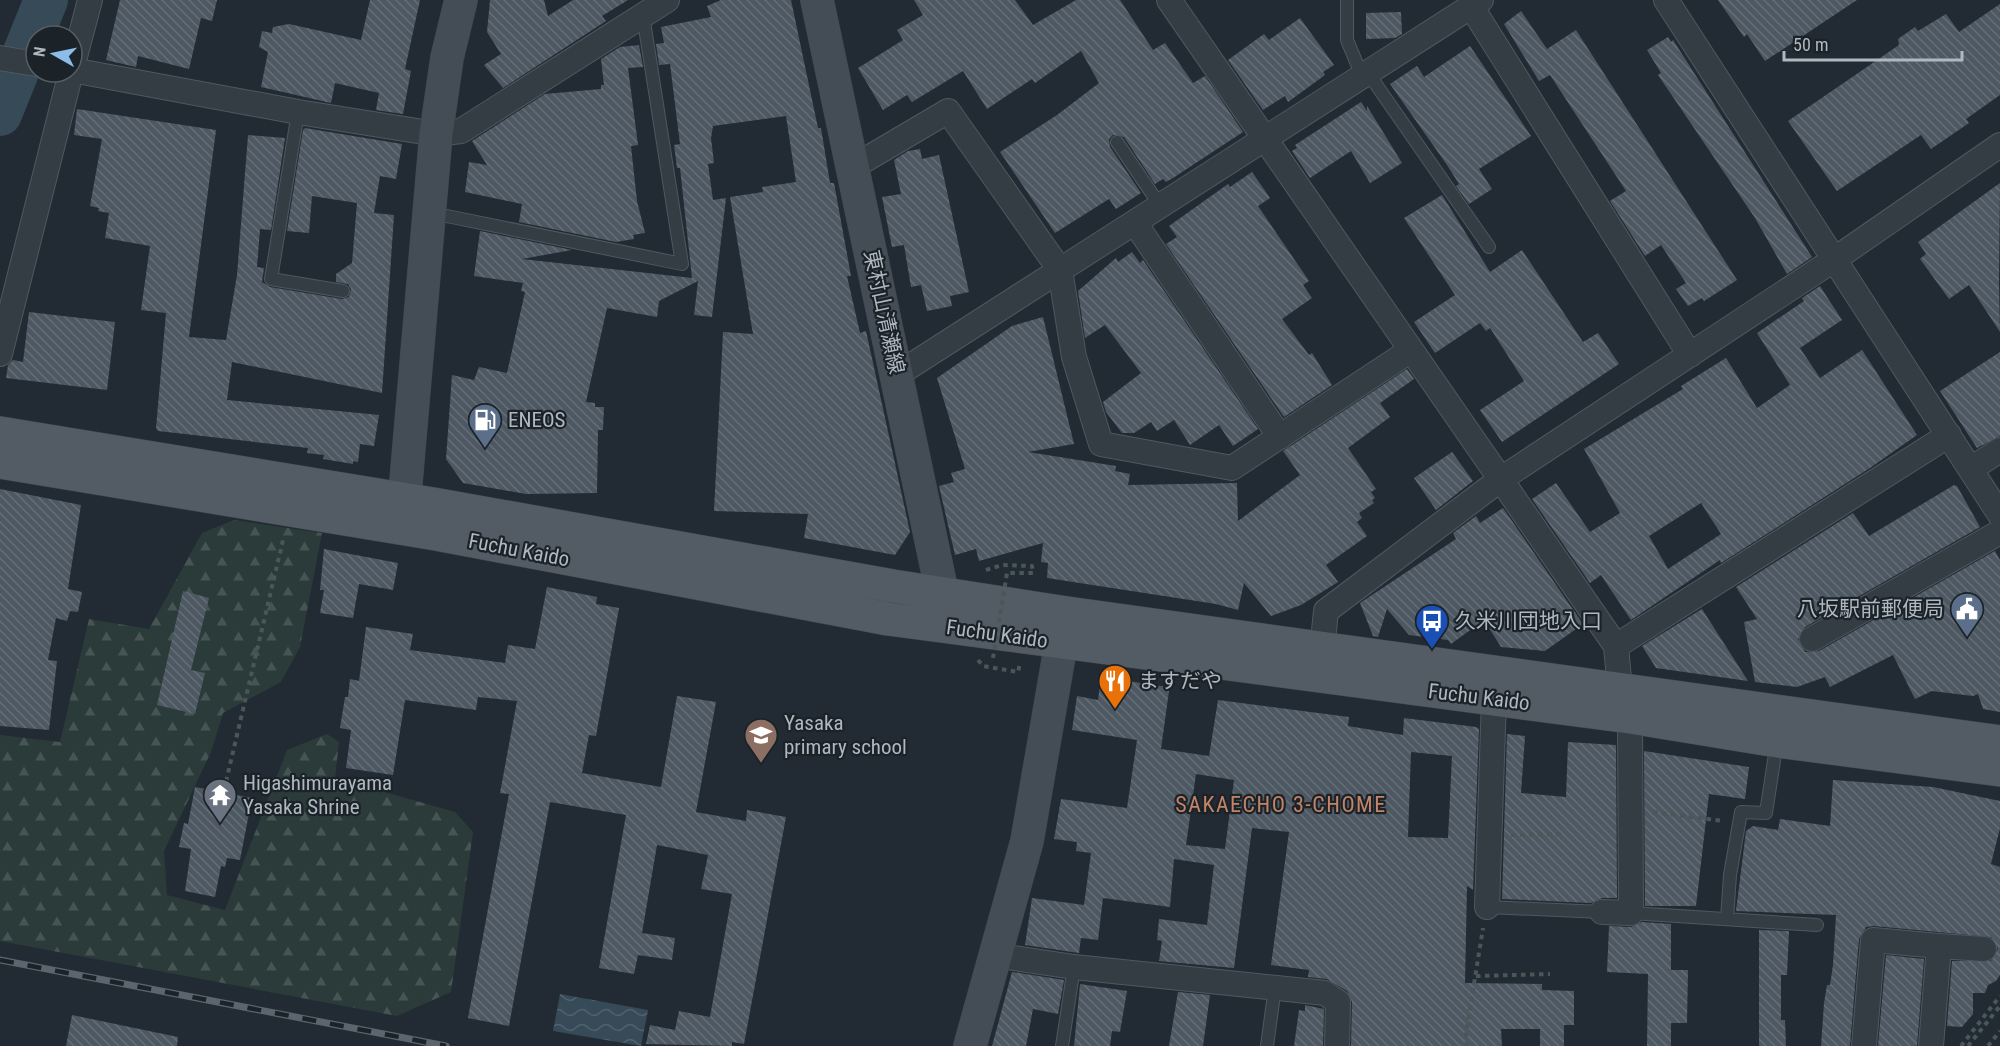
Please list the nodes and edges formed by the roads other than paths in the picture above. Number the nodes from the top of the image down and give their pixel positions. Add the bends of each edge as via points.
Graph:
1 (90, 0) edge
2 (461, 0) edge
3 (667, 0) edge
4 (817, 0) edge
5 (1169, 0) edge
6 (1347, 0) edge
7 (1666, 0) edge
8 (1476, 3) edge
9 (643, 15) junction
10 (84, 24) edge
11 (0, 58) edge
12 (24, 62) edge
13 (84, 72) edge
14 (1365, 75) junction
15 (68, 84) edge
16 (298, 112) junction
17 (436, 134) junction
18 (1264, 139) junction
19 (1117, 142) dead end
20 (2000, 145) edge
21 (853, 167) junction
22 (1161, 207) junction
23 (430, 213) junction
24 (1135, 223) junction
25 (1488, 247) dead end
26 (1834, 259) junction
27 (1060, 270) junction
28 (343, 291) dead end
29 (1411, 350) junction
30 (0, 354) edge
31 (1690, 355) junction
32 (898, 374) junction
33 (0, 433) edge
34 (1949, 435) junction
35 (1280, 436) junction
36 (2000, 450) edge
37 (0, 462) edge
38 (1971, 470) junction
39 (1501, 479) junction
40 (403, 515) junction
41 (2000, 515) edge
42 (2000, 532) edge
43 (942, 592) junction
44 (938, 626) junction
45 (1064, 628) junction
46 (1812, 639) dead end
47 (1616, 646) junction
48 (1322, 650) junction
49 (1494, 699) junction
50 (1625, 703) junction
51 (1779, 727) junction
52 (2000, 742) edge
53 (2000, 770) edge
54 (1487, 907) joint
55 (1602, 912) joint
56 (1631, 913) junction
57 (1727, 919) junction
58 (1817, 925) dead end
59 (1939, 946) junction
60 (1984, 949) dead end
61 (994, 955) junction
62 (1074, 967) junction
63 (1275, 987) junction
64 (970, 1046) edge
65 (1062, 1046) edge
66 (1267, 1046) edge
67 (1337, 1046) edge
68 (1863, 1046) edge
69 (1931, 1046) edge

1 - 10 street
2 - 17 street via 447,58
3 - 9 street
4 - 21 street, 東村山清瀬線
5 - 18 street
6 - 14 lane via 1347,40
7 - 26 street
8 - 14 street
8 - 31 street
9 - 17 street via 461,131
9 - 23 lane via 682,264
11 - 12 street
13 - 16 street
14 - 18 street
14 - 25 lane
15 - 30 street
16 - 17 street
16 - 28 lane via 271,279
17 - 23 street
18 - 22 street
18 - 29 street
19 - 22 lane
20 - 26 street
21 - 27 street via 948,111
21 - 32 street, 東村山清瀬線
22 - 24 street
23 - 40 street
24 - 27 street
24 - 35 street
26 - 31 street
26 - 34 street
27 - 32 street
27 - 35 street via 1074,357 1101,444 1232,468
29 - 35 street
29 - 39 street
31 - 39 street
32 - 43 street, 東村山清瀬線
33 - 40 main road, Fuchu Kaido
34 - 38 street
34 - 47 street
36 - 38 street
37 - 40 main road, Fuchu Kaido via 290,510
38 - 41 street
39 - 47 street
39 - 48 street via 1326,611
40 - 43 main road, Fuchu Kaido
40 - 44 main road, Fuchu Kaido
42 - 46 street
43 - 44 street, 東村山清瀬線
43 - 45 main road, Fuchu Kaido
44 - 45 main road, Fuchu Kaido
45 - 48 main road, Fuchu Kaido
45 - 49 main road, Fuchu Kaido
45 - 61 street via 1027,841
47 - 50 street
48 - 50 main road, Fuchu Kaido
49 - 50 main road, Fuchu Kaido
49 - 54 street
50 - 51 main road, Fuchu Kaido
50 - 56 street
51 - 52 main road, Fuchu Kaido
51 - 53 main road, Fuchu Kaido
51 - 57 lane via 1766,813 1741,812
54 - 55 lane
55 - 56 street
56 - 57 lane
57 - 58 lane
59 - 60 street
59 - 68 street via 1873,940
59 - 69 street
61 - 62 street
61 - 64 street
62 - 63 street
62 - 65 lane
63 - 66 lane
63 - 67 street via 1325,993 1338,1002

